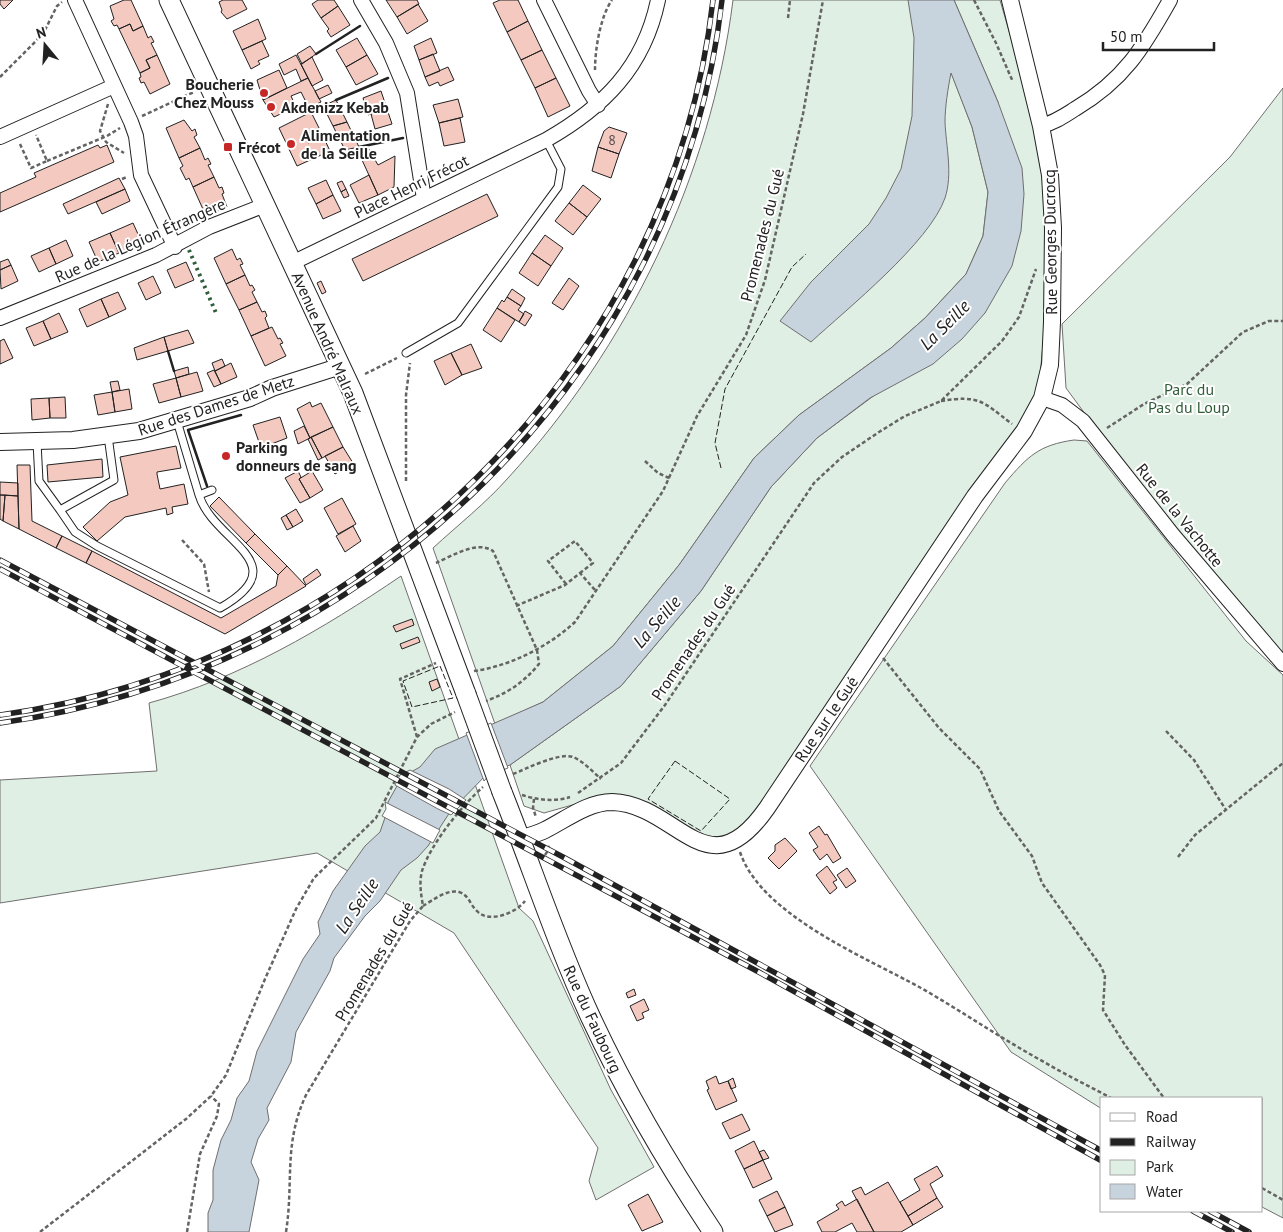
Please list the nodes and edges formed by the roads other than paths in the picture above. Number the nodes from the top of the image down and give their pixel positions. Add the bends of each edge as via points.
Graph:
1 (75, 0) edge
2 (169, 0) edge
3 (361, 0) edge
4 (544, 0) edge
5 (658, 0) edge
6 (1010, 0) edge
7 (1170, 0) edge
8 (109, 88) junction
9 (598, 105) junction
10 (1041, 126) junction
11 (0, 137) edge
12 (546, 140) junction
13 (424, 199) junction
14 (265, 205) junction
15 (175, 247) junction
16 (292, 263) junction
17 (0, 318) edge
18 (406, 353) road end
19 (341, 366) junction
20 (1042, 398) junction
21 (177, 421) junction
22 (108, 436) junction
23 (0, 442) edge
24 (37, 442) junction
25 (212, 490) dead end
26 (199, 495) junction
27 (60, 510) junction
28 (1283, 664) edge
29 (500, 789) joint
30 (520, 839) junction
31 (713, 1232) edge

1 - 8 street
2 - 14 main road, Avenue André Malraux
3 - 13 street via 386,42 407,93
4 - 9 street
5 - 9 street, Place Henri Frécot via 652,26 638,56 624,78
6 - 10 street, Rue Georges Ducrocq
7 - 10 street via 1121,74 1098,95
8 - 11 street
8 - 15 street via 131,122 141,175
9 - 12 street, Place Henri Frécot via 582,120
10 - 20 street, Rue Georges Ducrocq via 1050,175 1053,262 1050,365
12 - 13 street, Place Henri Frécot
12 - 18 lane via 561,169 558,187 458,323
13 - 16 street, Place Henri Frécot
14 - 15 street, Rue de la Légion Étrangère via 209,227
14 - 16 main road, Avenue André Malraux
15 - 17 street, Rue de la Légion Étrangère
16 - 19 main road, Avenue André Malraux
19 - 21 street, Rue des Dames de Metz
19 - 29 main road, Avenue André Malraux, bridge
20 - 28 street, Rue de la Vachotte via 1077,415 1178,542
20 - 30 street, Rue sur le Gué via 1024,431 975,496 759,820 737,841 719,845 703,843 640,810 611,802 586,809 542,832
21 - 22 street, Rue des Dames de Metz
21 - 26 lane
22 - 24 street, Rue des Dames de Metz
22 - 27 lane via 114,480
23 - 24 street, Rue des Dames de Metz
24 - 27 lane via 39,482
25 - 26 lane
26 - 27 lane via 203,509 242,549 253,568 251,584 237,599 220,608 97,546 75,532
29 - 30 main road, Rue du Faubourg
30 - 31 main road, Rue du Faubourg via 578,988 626,1089 666,1161

